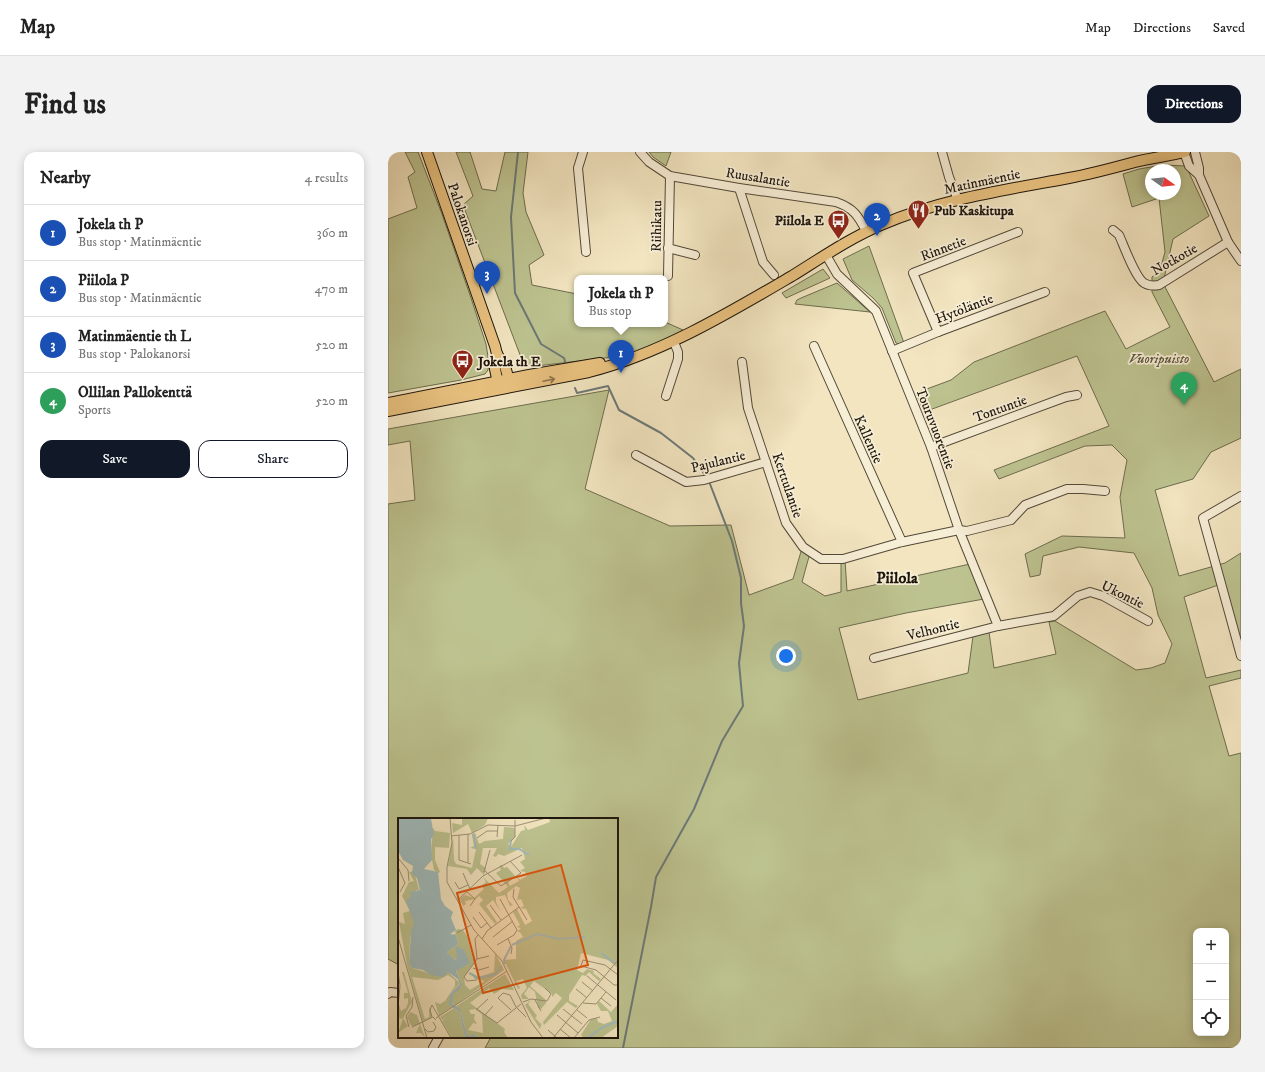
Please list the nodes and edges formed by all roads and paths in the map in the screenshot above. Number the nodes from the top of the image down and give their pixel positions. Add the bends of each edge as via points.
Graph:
1 (427, 152) edge
2 (583, 152) edge
3 (640, 152) edge
4 (942, 152) edge
5 (1185, 152) edge
6 (1195, 152) edge
7 (1199, 175) junction
8 (670, 176) junction
9 (739, 188) junction
10 (958, 200) junction
11 (1114, 230) dead end
12 (866, 231) junction
13 (1018, 232) dead end
14 (1228, 242) junction
15 (668, 248) junction
16 (586, 252) dead end
17 (695, 255) dead end
18 (826, 255) junction
19 (1241, 261) edge
20 (774, 275) dead end
21 (668, 276) dead end
22 (1045, 292) dead end
23 (938, 332) junction
24 (674, 342) junction
25 (814, 346) dead end
26 (892, 351) junction
27 (496, 354) junction
28 (742, 362) dead end
29 (510, 383) junction
30 (498, 385) junction
31 (1077, 395) dead end
32 (666, 396) dead end
33 (388, 403) edge
34 (388, 411) edge
35 (931, 447) junction
36 (636, 454) dead end
37 (766, 462) junction
38 (1105, 491) dead end
39 (1241, 496) edge
40 (959, 530) junction
41 (902, 542) junction
42 (1148, 621) dead end
43 (998, 626) junction
44 (1241, 656) edge
45 (874, 658) dead end
46 (398, 993) edge
47 (388, 994) edge
48 (438, 1038) edge
49 (433, 1048) edge

1 - 27 main road, Palokanorsi
2 - 16 street via 578,168
3 - 8 street, Ruusalantie via 649,162
4 - 10 street
5 - 7 street via 1189,166
5 - 10 main road, Matinmäentie
6 - 7 street
7 - 14 street
8 - 9 street, Ruusalantie
8 - 15 street, Riihikatu
9 - 12 street, Ruusalantie via 846,205 858,214
9 - 20 street via 763,262
10 - 12 main road, Matinmäentie via 908,214
11 - 14 street, Notkotie via 1120,235 1139,278 1145,284 1153,286 1160,285
12 - 18 main road, Matinmäentie
13 - 23 street, Rinnetie via 913,273
14 - 19 street
15 - 17 street
15 - 21 street, Riihikatu
18 - 24 main road, Matinmäentie via 752,300
18 - 26 street, Touruvuorentie via 846,285 876,311
22 - 23 street, Hytöläntie
23 - 26 street, Hytöläntie
24 - 29 main road, Matinmäentie via 626,360 574,367
24 - 32 street via 678,359
25 - 41 street, Kallentie
26 - 35 street, Touruvuorentie
27 - 29 main road, Palokanorsi via 505,366
27 - 30 main road, Palokanorsi
28 - 37 street, Kerttulantie via 748,408
29 - 30 main road, Matinmäentie
30 - 33 main road
30 - 34 main road
31 - 35 street, Tontuntie
35 - 40 street, Touruvuorentie
36 - 37 street, Pajulantie via 686,482 704,480
37 - 41 street, Kerttulantie via 786,523 803,548 821,559 843,559
38 - 40 street, Kerttulantie via 1067,489 1025,506 1011,520 967,531
39 - 44 street via 1203,518
40 - 41 street, Kerttulantie
40 - 43 street, Touruvuorentie
42 - 43 street, Ukontie via 1103,596 1090,592 1078,596 1054,616
43 - 45 street, Velhontie
46 - 47 street
48 - 49 street

